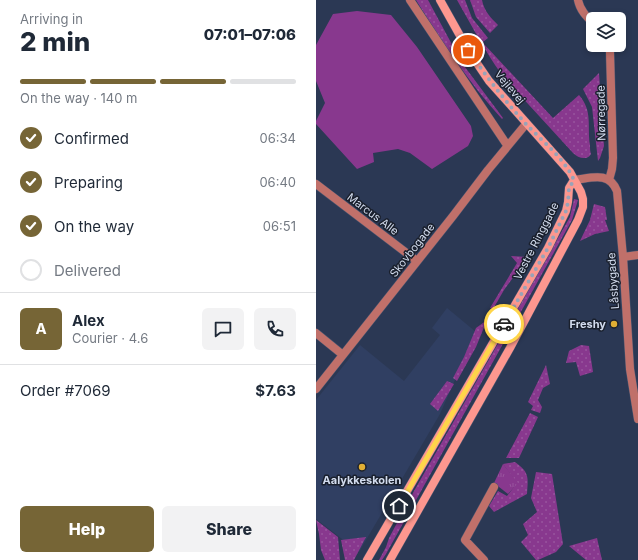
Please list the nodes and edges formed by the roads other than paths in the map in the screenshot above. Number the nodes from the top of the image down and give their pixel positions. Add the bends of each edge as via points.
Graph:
1 (410, 0) edge
2 (440, 0) edge
3 (578, 0) edge
4 (586, 15) edge
5 (610, 52) edge
6 (526, 124) junction
7 (507, 145) junction
8 (574, 180) junction
9 (609, 180) junction
10 (316, 184) edge
11 (638, 255) edge
12 (623, 257) junction
13 (417, 261) junction
14 (316, 333) edge
15 (343, 355) junction
16 (316, 389) edge
17 (638, 419) edge
18 (494, 487) dead end
19 (367, 560) edge
20 (390, 560) edge
21 (484, 560) edge

1 - 7 street
2 - 6 main road, Vejlevej via 489,81
3 - 4 street
5 - 9 street, Nørregade via 613,158
6 - 7 street, Skovbogade
6 - 8 main road, Vejlevej via 567,167
7 - 13 street, Skovbogade
8 - 9 street via 603,177
8 - 19 main road, Vestre Ringgade via 569,188 566,211 548,248
8 - 20 main road via 582,192 583,199 578,220 510,348
9 - 12 street, Låsbygade via 617,191
10 - 13 street, Marcus Alle
11 - 12 street
12 - 17 street, Låsbygade via 630,369
13 - 15 street, Skovbogade
14 - 15 street
15 - 16 street, Skovbogade
18 - 21 street via 465,540

